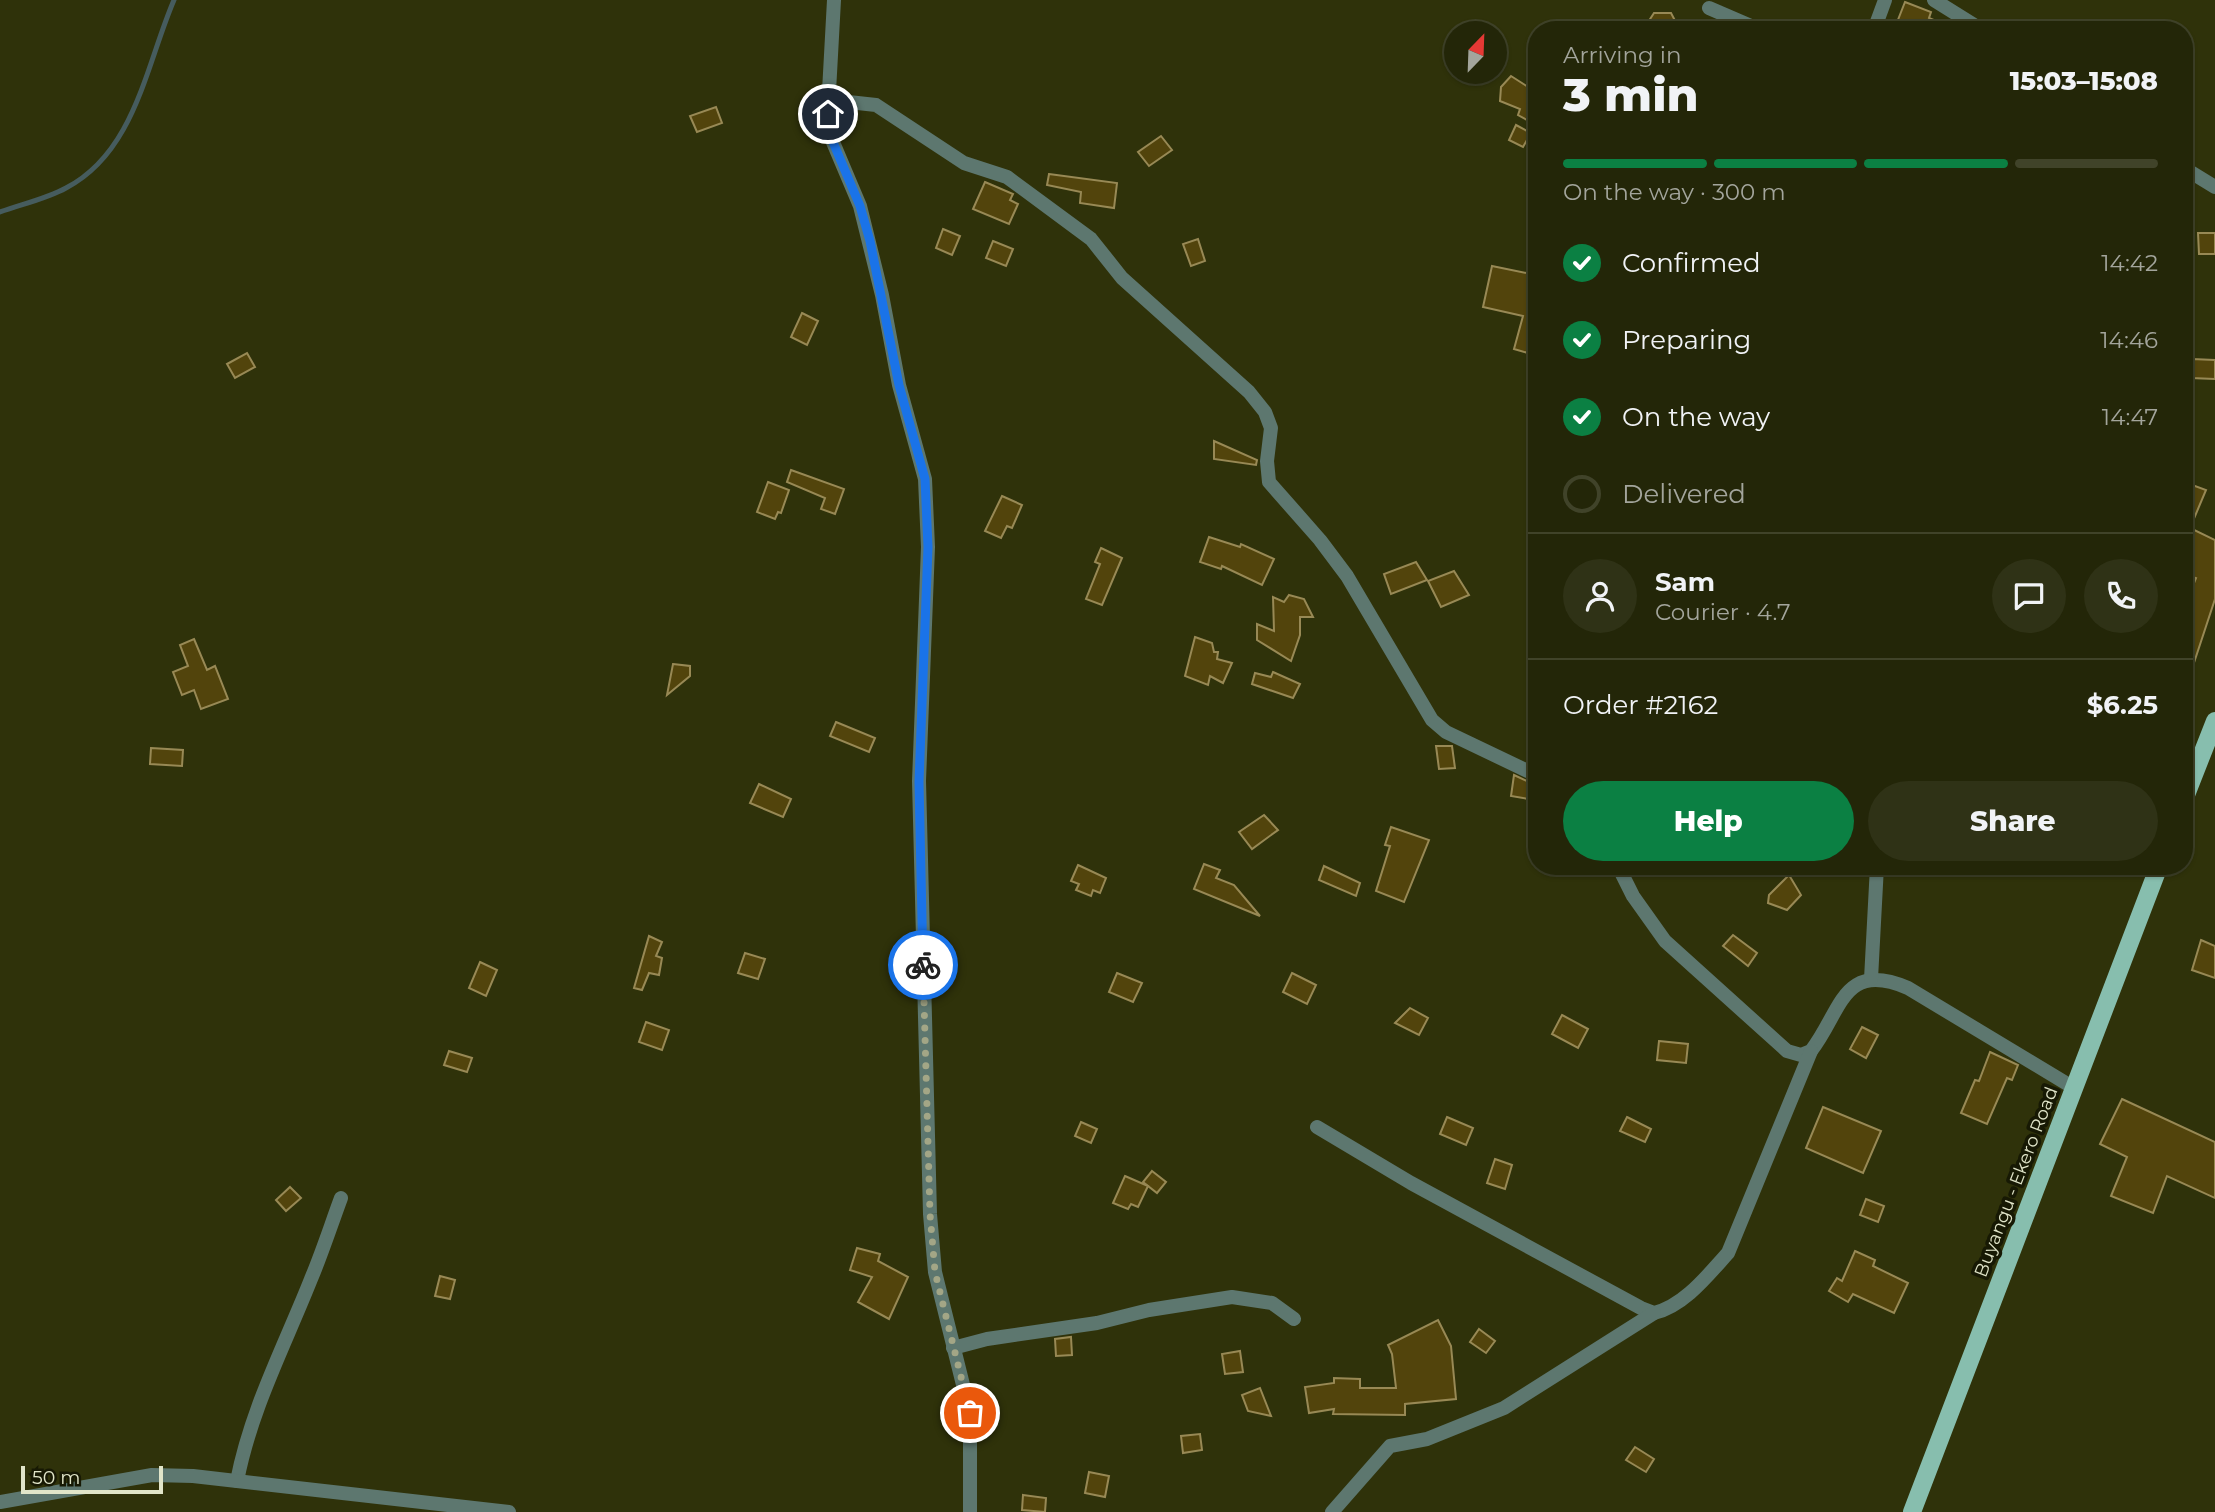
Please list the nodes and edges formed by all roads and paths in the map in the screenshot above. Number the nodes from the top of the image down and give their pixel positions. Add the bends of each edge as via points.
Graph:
1 (834, 0) edge
2 (1885, 0) edge
3 (1934, 0) edge
4 (1709, 8) dead end
5 (1739, 21) edge
6 (1877, 21) edge
7 (1968, 21) edge
8 (830, 100) junction
9 (2193, 174) edge
10 (2215, 187) edge
11 (2215, 722) edge
12 (1528, 771) edge
13 (2193, 777) edge
14 (1622, 875) edge
15 (1877, 875) edge
16 (2155, 875) edge
17 (1871, 979) junction
18 (1811, 1052) junction
19 (2074, 1088) junction
20 (1317, 1127) dead end
21 (341, 1198) dead end
22 (1654, 1313) junction
23 (1294, 1319) dead end
24 (953, 1348) junction
25 (237, 1481) junction
26 (0, 1502) edge
27 (509, 1512) edge
28 (970, 1512) edge
29 (1332, 1512) edge
30 (1912, 1512) edge

1 - 8 street
2 - 6 street
3 - 7 street
4 - 5 street
8 - 12 street via 876,105 964,163 1007,177 1091,239 1122,278 1249,392 1265,412 1271,428 1269,482 1347,576 1432,720 1446,732
8 - 24 street via 827,128 863,218 899,385 925,479 928,547 919,782 927,1139 935,1272
9 - 10 street
11 - 13 main road
14 - 18 street via 1665,941 1773,1041 1795,1054
15 - 17 street
16 - 19 main road, Buyangu - Ekero Road
17 - 18 street via 1859,982 1839,1000
17 - 19 street via 1908,988
18 - 22 street via 1728,1253 1676,1302
19 - 30 main road, Buyangu - Ekero Road
20 - 22 street
21 - 25 street via 260,1399
22 - 29 street via 1504,1408 1427,1439 1390,1446
23 - 24 street via 1272,1303 1232,1297
24 - 28 street via 970,1413
25 - 26 street via 152,1475
25 - 27 street

